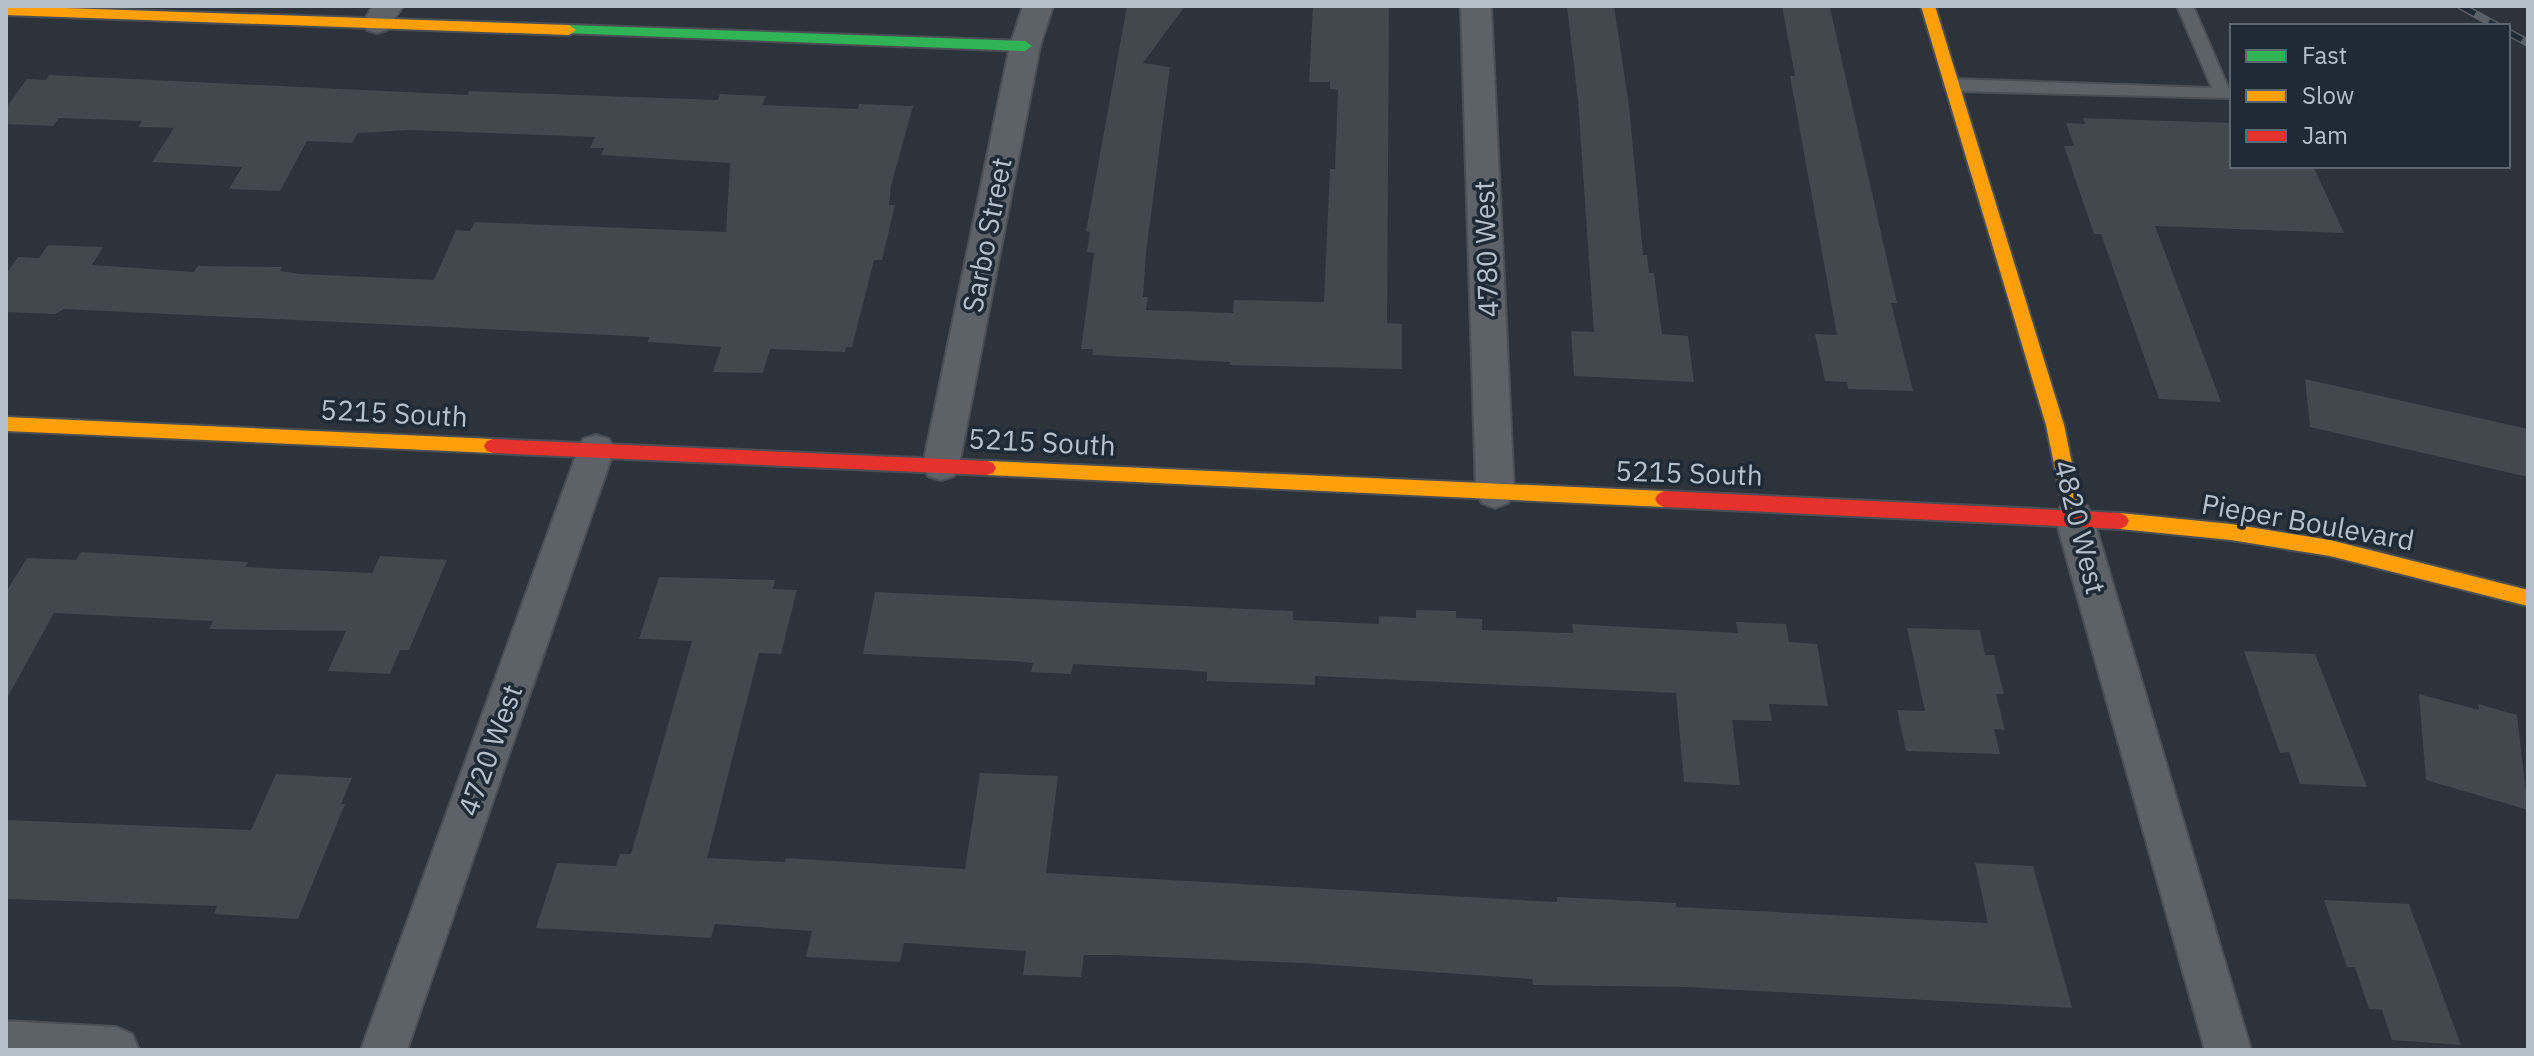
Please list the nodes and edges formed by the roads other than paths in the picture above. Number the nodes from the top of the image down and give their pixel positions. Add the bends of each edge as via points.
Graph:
1 (1038, 6) edge
2 (1476, 6) edge
3 (1928, 6) edge
4 (2185, 6) edge
5 (6, 10) edge
6 (383, 15) edge
7 (1025, 46) junction
8 (2224, 78) edge
9 (1952, 85) junction
10 (6, 424) edge
11 (596, 450) junction
12 (941, 465) junction
13 (1495, 492) junction
14 (2074, 517) junction
15 (2528, 598) edge
16 (6, 1044) edge
17 (116, 1050) edge
18 (384, 1050) edge
19 (2228, 1050) edge

1 - 7 street, Sarbo Street
2 - 13 street, 4780 West
3 - 9 street, 4820 West
4 - 8 lane
5 - 6 street
6 - 7 street
7 - 12 street, Sarbo Street
8 - 9 lane via 2223,94
9 - 14 street, 4820 West via 2055,425
10 - 11 street, 5215 South
11 - 12 street, 5215 South
11 - 18 street, 4720 West
12 - 13 street, 5215 South
13 - 14 street, 5215 South
14 - 15 street, Pieper Boulevard via 2330,548
14 - 19 street, 4820 West
16 - 17 street

